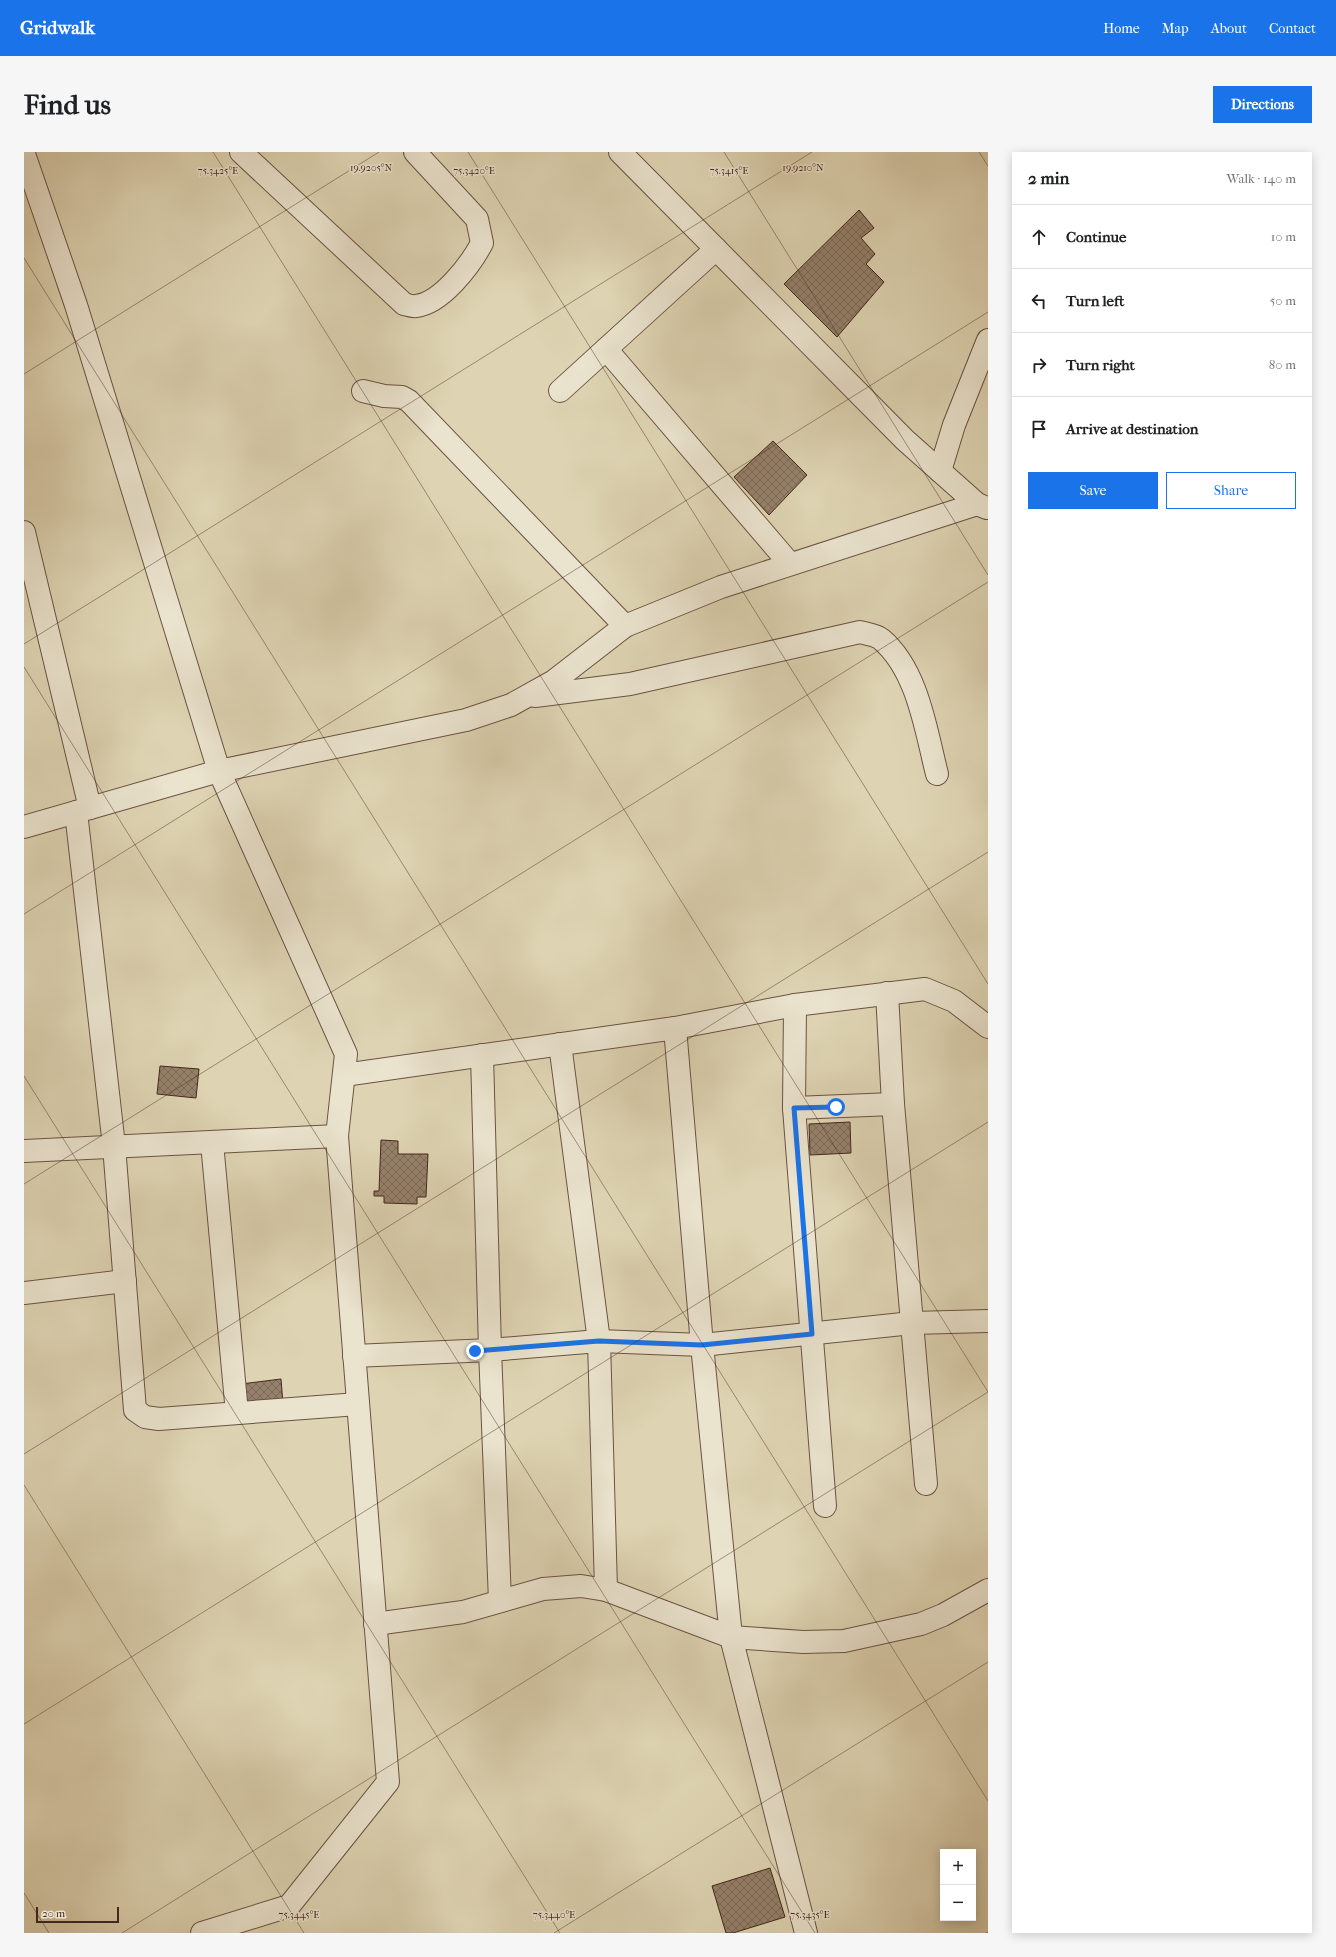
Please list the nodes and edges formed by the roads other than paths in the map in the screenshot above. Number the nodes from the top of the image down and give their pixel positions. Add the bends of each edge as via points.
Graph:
1 (241, 152) edge
2 (414, 152) edge
3 (620, 152) edge
4 (24, 154) edge
5 (716, 249) junction
6 (988, 340) edge
7 (606, 349) junction
8 (363, 391) dead end
9 (560, 391) dead end
10 (940, 471) junction
11 (982, 506) edge
12 (24, 532) edge
13 (790, 564) junction
14 (625, 626) junction
15 (525, 697) junction
16 (219, 771) junction
17 (937, 774) dead end
18 (83, 810) junction
19 (24, 827) edge
20 (887, 993) junction
21 (795, 1004) junction
22 (988, 1027) edge
23 (675, 1028) junction
24 (560, 1044) junction
25 (482, 1055) junction
26 (344, 1075) junction
27 (893, 1104) junction
28 (794, 1108) junction
29 (337, 1136) junction
30 (212, 1143) junction
31 (114, 1146) junction
32 (24, 1151) edge
33 (125, 1280) junction
34 (24, 1293) edge
35 (988, 1322) edge
36 (912, 1324) junction
37 (812, 1334) junction
38 (599, 1341) junction
39 (702, 1345) junction
40 (490, 1350) junction
41 (354, 1356) junction
42 (358, 1404) junction
43 (237, 1413) junction
44 (926, 1484) dead end
45 (826, 1506) dead end
46 (606, 1590) junction
47 (988, 1590) edge
48 (500, 1601) junction
49 (375, 1624) junction
50 (731, 1636) junction
51 (202, 1933) edge
52 (806, 1933) edge

1 - 2 street via 404,304 416,306 432,300 459,278 482,243 477,219
3 - 5 street
4 - 16 street via 76,305
5 - 7 street
5 - 10 street via 905,440
6 - 10 street via 954,425
7 - 9 street
7 - 13 street
8 - 14 street via 402,397 409,401
10 - 11 street
11 - 13 street
12 - 18 street
13 - 14 street via 721,587
14 - 15 street via 554,681
15 - 16 street via 511,705 466,720
15 - 17 street via 630,684 860,632 880,638 898,660 916,692
16 - 18 street
16 - 26 street via 346,1054
18 - 19 street
18 - 31 street
20 - 21 street
20 - 22 street via 925,989 954,1000
20 - 27 street
21 - 23 street
21 - 28 street
23 - 24 street
23 - 39 street
24 - 25 street
24 - 38 street
25 - 26 street
25 - 40 street
26 - 29 street
27 - 28 street
27 - 36 street
28 - 37 street
29 - 30 street
29 - 41 street
30 - 31 street
30 - 43 street
31 - 32 street
31 - 33 street
33 - 34 street
33 - 43 street via 135,1410 145,1418 159,1419
35 - 36 street
36 - 37 street
36 - 44 street
37 - 39 street
37 - 45 street
38 - 39 street
38 - 40 street
38 - 46 street
39 - 50 street
40 - 41 street
40 - 48 street
41 - 42 street
42 - 43 street
42 - 49 street
46 - 48 street via 581,1586 543,1589
46 - 50 street
47 - 50 street via 921,1624 867,1636 803,1642
48 - 49 street via 463,1612
49 - 51 street via 388,1782 290,1906
50 - 52 street

